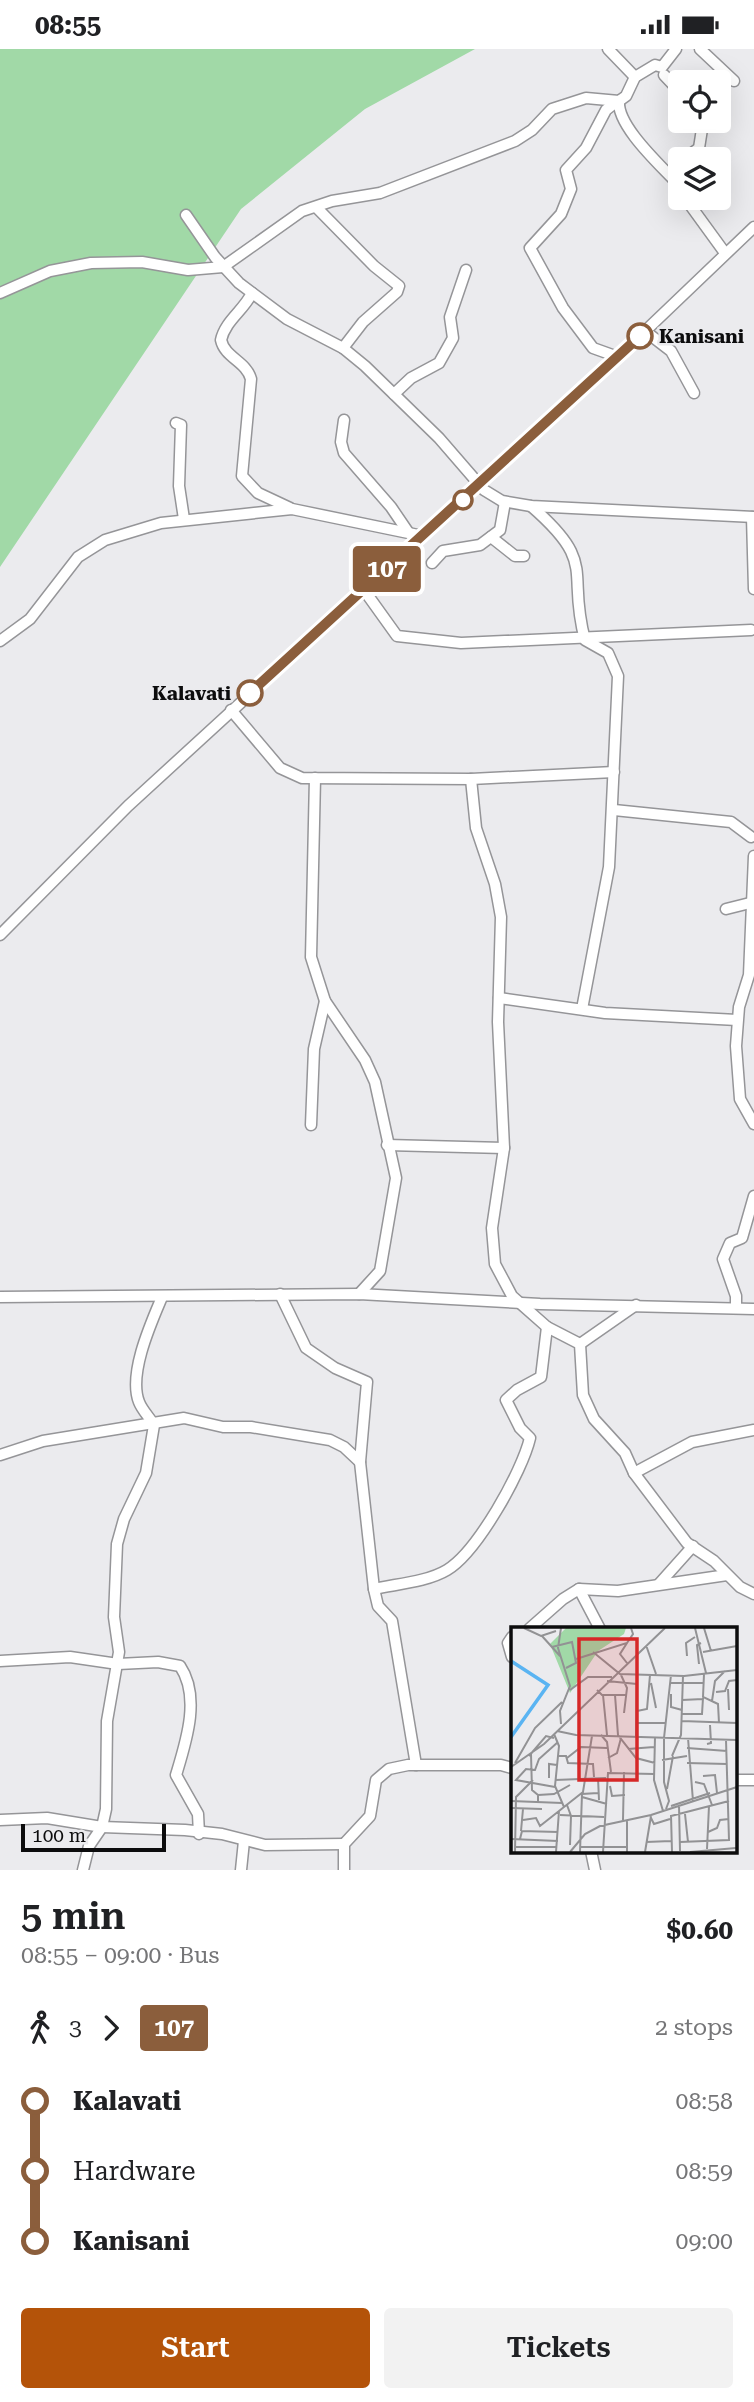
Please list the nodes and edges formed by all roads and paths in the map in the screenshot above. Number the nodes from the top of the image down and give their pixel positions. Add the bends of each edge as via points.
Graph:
1 (608, 49) edge
2 (676, 49) edge
3 (699, 49) edge
4 (664, 75) dead end
5 (635, 77) junction
6 (668, 79) edge
7 (734, 81) dead end
8 (617, 102) junction
9 (668, 174) edge
10 (316, 207) junction
11 (694, 210) edge
12 (186, 215) dead end
13 (754, 227) edge
14 (725, 253) junction
15 (223, 267) junction
16 (466, 270) dead end
17 (0, 293) edge
18 (252, 293) junction
19 (645, 331) junction
20 (343, 348) junction
21 (618, 357) junction
22 (694, 393) dead end
23 (394, 394) junction
24 (344, 420) dead end
25 (176, 423) dead end
26 (478, 485) junction
27 (505, 502) junction
28 (531, 506) junction
29 (292, 509) junction
30 (753, 517) edge
31 (184, 519) junction
32 (408, 533) junction
33 (423, 536) junction
34 (491, 537) junction
35 (524, 556) dead end
36 (432, 562) dead end
37 (754, 589) edge
38 (364, 590) junction
39 (751, 629) dead end
40 (584, 637) junction
41 (0, 641) edge
42 (231, 710) junction
43 (614, 772) junction
44 (315, 778) junction
45 (471, 779) junction
46 (614, 810) junction
47 (751, 837) dead end
48 (754, 856) edge
49 (750, 903) junction
50 (726, 909) dead end
51 (0, 935) edge
52 (752, 974) edge
53 (499, 998) junction
54 (325, 1000) junction
55 (582, 1009) junction
56 (737, 1020) junction
57 (754, 1124) edge
58 (311, 1125) dead end
59 (387, 1145) junction
60 (504, 1148) junction
61 (754, 1196) edge
62 (280, 1294) junction
63 (359, 1294) junction
64 (0, 1297) edge
65 (162, 1297) junction
66 (518, 1302) junction
67 (636, 1305) junction
68 (736, 1308) junction
69 (754, 1310) edge
70 (547, 1327) junction
71 (580, 1344) junction
72 (154, 1425) junction
73 (754, 1430) edge
74 (0, 1455) edge
75 (360, 1462) junction
76 (634, 1473) junction
77 (693, 1546) junction
78 (727, 1575) junction
79 (659, 1585) junction
80 (579, 1589) junction
81 (374, 1590) junction
82 (754, 1594) edge
83 (531, 1627) edge
84 (599, 1627) edge
85 (0, 1661) edge
86 (118, 1664) junction
87 (416, 1765) junction
88 (511, 1767) edge
89 (736, 1780) edge
90 (754, 1780) edge
91 (0, 1819) edge
92 (102, 1827) junction
93 (199, 1834) junction
94 (244, 1841) junction
95 (344, 1845) junction
96 (83, 1870) edge
97 (241, 1870) edge
98 (344, 1870) edge

1 - 5 street
2 - 5 street via 662,68 656,65
3 - 7 street
4 - 6 street
5 - 8 street via 626,96
8 - 9 street via 640,143
8 - 10 street via 593,98 552,109 532,131 515,141 380,193
8 - 21 street via 606,110 586,148 566,170 571,189 558,220 530,248 563,308 593,348
10 - 15 street via 290,217
10 - 20 street via 399,286
11 - 14 street
12 - 15 street
13 - 14 street
14 - 19 street
15 - 17 street via 188,270 142,262 91,263 50,271
15 - 18 street
16 - 23 street via 450,317 453,338 439,363 411,378
18 - 20 street via 287,319
18 - 29 street via 221,340 226,352 251,378 242,476 257,493
19 - 21 street
19 - 22 street via 671,351
20 - 23 street
21 - 26 street
23 - 26 street
24 - 32 street via 344,453
25 - 31 street via 181,425 179,486
26 - 27 street
26 - 33 street
27 - 28 street
27 - 34 street via 500,530
28 - 30 street
28 - 40 street via 554,526 576,557
29 - 31 street
29 - 32 street
30 - 37 street
31 - 41 street via 111,538 78,557 34,614
32 - 33 street
33 - 38 street
34 - 35 street via 515,556
34 - 36 street via 480,545 443,551
38 - 40 street via 397,636 411,640 461,643
38 - 42 street
39 - 40 street
40 - 43 street via 608,653 617,670
42 - 44 street via 280,768 293,776
42 - 51 street
43 - 45 street
43 - 46 street
44 - 45 street
44 - 54 street via 310,947
45 - 53 street via 476,828 500,906
46 - 47 street via 730,822
46 - 55 street via 609,867
48 - 49 street
49 - 50 street
49 - 52 street
52 - 56 street
53 - 55 street
53 - 60 street
54 - 58 street via 314,1049
54 - 59 street via 375,1082
55 - 56 street
56 - 57 street via 740,1100
59 - 60 street
59 - 63 street via 396,1178 381,1269
60 - 66 street via 492,1239 499,1275
61 - 68 street via 742,1238 730,1243 723,1259
62 - 63 street
62 - 65 street
62 - 75 street via 306,1348 335,1369 366,1380
63 - 66 street
64 - 65 street
65 - 72 street via 144,1340 137,1385 139,1402
66 - 67 street
66 - 70 street
67 - 68 street
67 - 71 street
68 - 69 street
70 - 71 street
70 - 81 street via 541,1377 506,1400 530,1438 514,1481 493,1513 449,1569
71 - 76 street via 580,1381 587,1405 601,1429 625,1453
72 - 74 street via 43,1441
72 - 75 street via 184,1418 330,1440
72 - 86 street via 146,1473 117,1544 114,1617
73 - 76 street via 692,1442
75 - 81 street
76 - 77 street
77 - 78 street
77 - 79 street
78 - 79 street
78 - 82 street
79 - 80 street via 607,1592
80 - 83 street
80 - 84 street
81 - 87 street via 378,1606 392,1621
85 - 86 street via 70,1657
86 - 92 street via 109,1708
86 - 93 street via 173,1663 183,1670 190,1713 176,1775 198,1814
87 - 88 street
87 - 95 street via 391,1768 379,1776 369,1816
89 - 90 street
91 - 92 street via 47,1818
92 - 93 street
92 - 96 street via 89,1846
93 - 94 street via 222,1834
94 - 95 street
94 - 97 street
95 - 98 street

